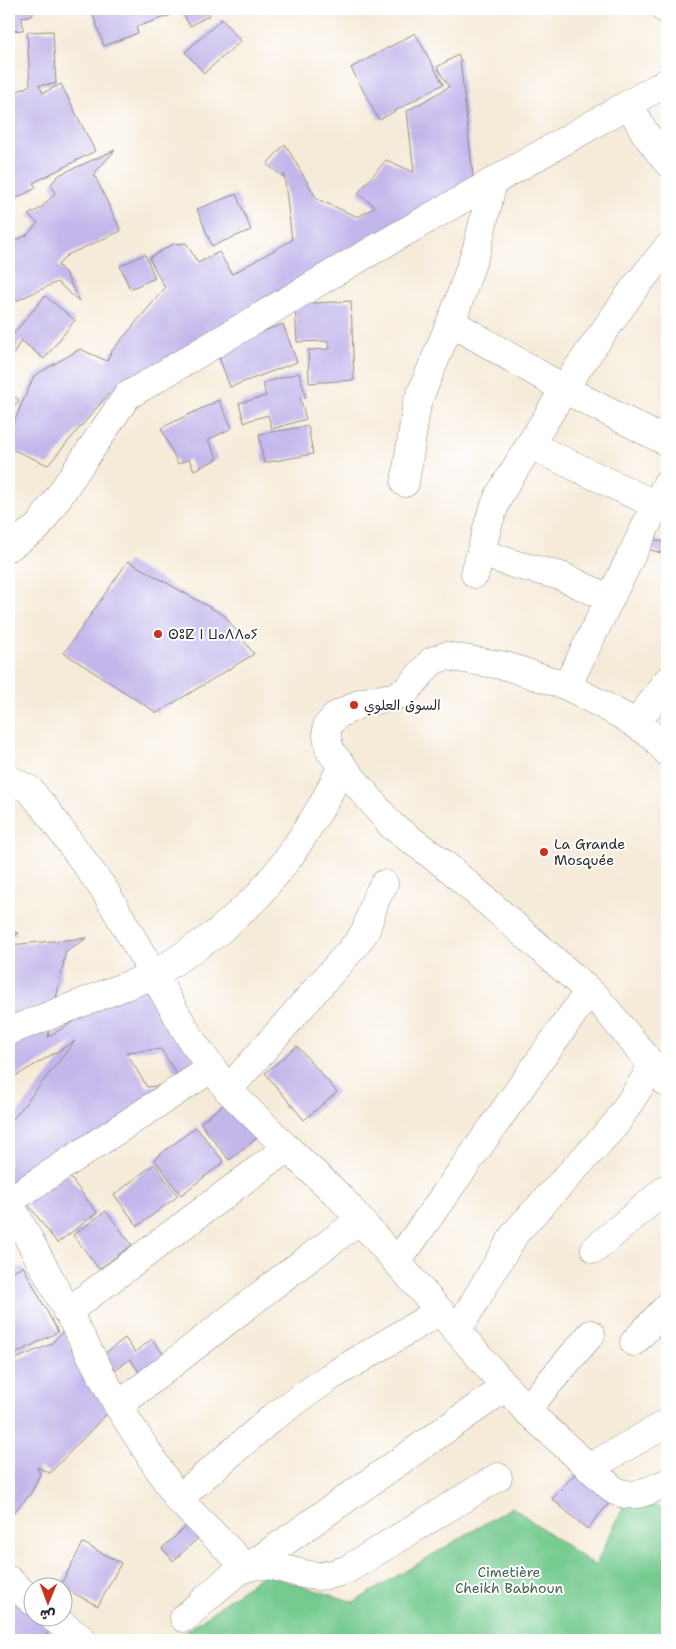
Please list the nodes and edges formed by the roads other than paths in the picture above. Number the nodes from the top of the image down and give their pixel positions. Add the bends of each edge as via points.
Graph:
1 (667, 82) edge
2 (629, 104) junction
3 (667, 162) edge
4 (493, 182) junction
5 (667, 248) edge
6 (451, 322) junction
7 (564, 389) junction
8 (667, 442) edge
9 (530, 445) junction
10 (405, 483) dead end
11 (662, 494) edge
12 (9, 547) edge
13 (610, 599) junction
14 (667, 680) edge
15 (567, 686) junction
16 (636, 724) junction
17 (667, 752) edge
18 (342, 766) junction
19 (9, 779) edge
20 (384, 884) dead end
21 (154, 975) junction
22 (589, 991) junction
23 (9, 1031) edge
24 (212, 1068) junction
25 (660, 1075) edge
26 (228, 1090) junction
27 (287, 1148) junction
28 (667, 1188) edge
29 (9, 1202) edge
30 (360, 1220) junction
31 (595, 1249) dead end
32 (397, 1262) junction
33 (667, 1307) edge
34 (67, 1312) junction
35 (448, 1321) junction
36 (591, 1334) dead end
37 (634, 1342) dead end
38 (506, 1387) junction
39 (118, 1406) junction
40 (526, 1410) junction
41 (667, 1423) edge
42 (589, 1468) junction
43 (498, 1477) dead end
44 (667, 1483) edge
45 (178, 1499) junction
46 (247, 1568) junction
47 (9, 1580) edge
48 (22, 1592) edge
49 (184, 1618) dead end

1 - 2 street
2 - 3 street
2 - 4 street
4 - 6 street via 477,248
4 - 12 street via 127,396 38,527
5 - 7 street via 633,290
6 - 7 street
6 - 10 street via 417,403
7 - 8 street
7 - 9 street
9 - 11 street
9 - 13 street via 499,495 478,564 517,565 561,576
11 - 13 street
13 - 15 street
14 - 16 street
15 - 16 street
15 - 18 street via 506,666 440,657 432,661 406,691 393,697 364,702 337,714 328,726 327,736 330,751
16 - 17 street via 652,735
18 - 21 street via 323,804 257,897 217,933
18 - 22 street via 391,825 449,868
19 - 21 street via 30,790 47,811 105,891
20 - 26 street via 358,942
21 - 23 street
21 - 24 street
22 - 25 street
22 - 32 street
24 - 26 street
24 - 29 street
25 - 35 street via 516,1232
26 - 27 street
27 - 30 street
27 - 34 street
28 - 31 street
29 - 34 street
30 - 32 street
30 - 39 street
32 - 35 street
33 - 37 street
34 - 39 street
35 - 38 street
35 - 45 street via 330,1377 272,1418
36 - 40 street
38 - 40 street
38 - 46 street
39 - 45 street
40 - 42 street
41 - 42 street
42 - 44 street via 624,1495 643,1493
43 - 46 street via 348,1569 329,1576 270,1566
45 - 46 street
46 - 49 street
47 - 48 street

